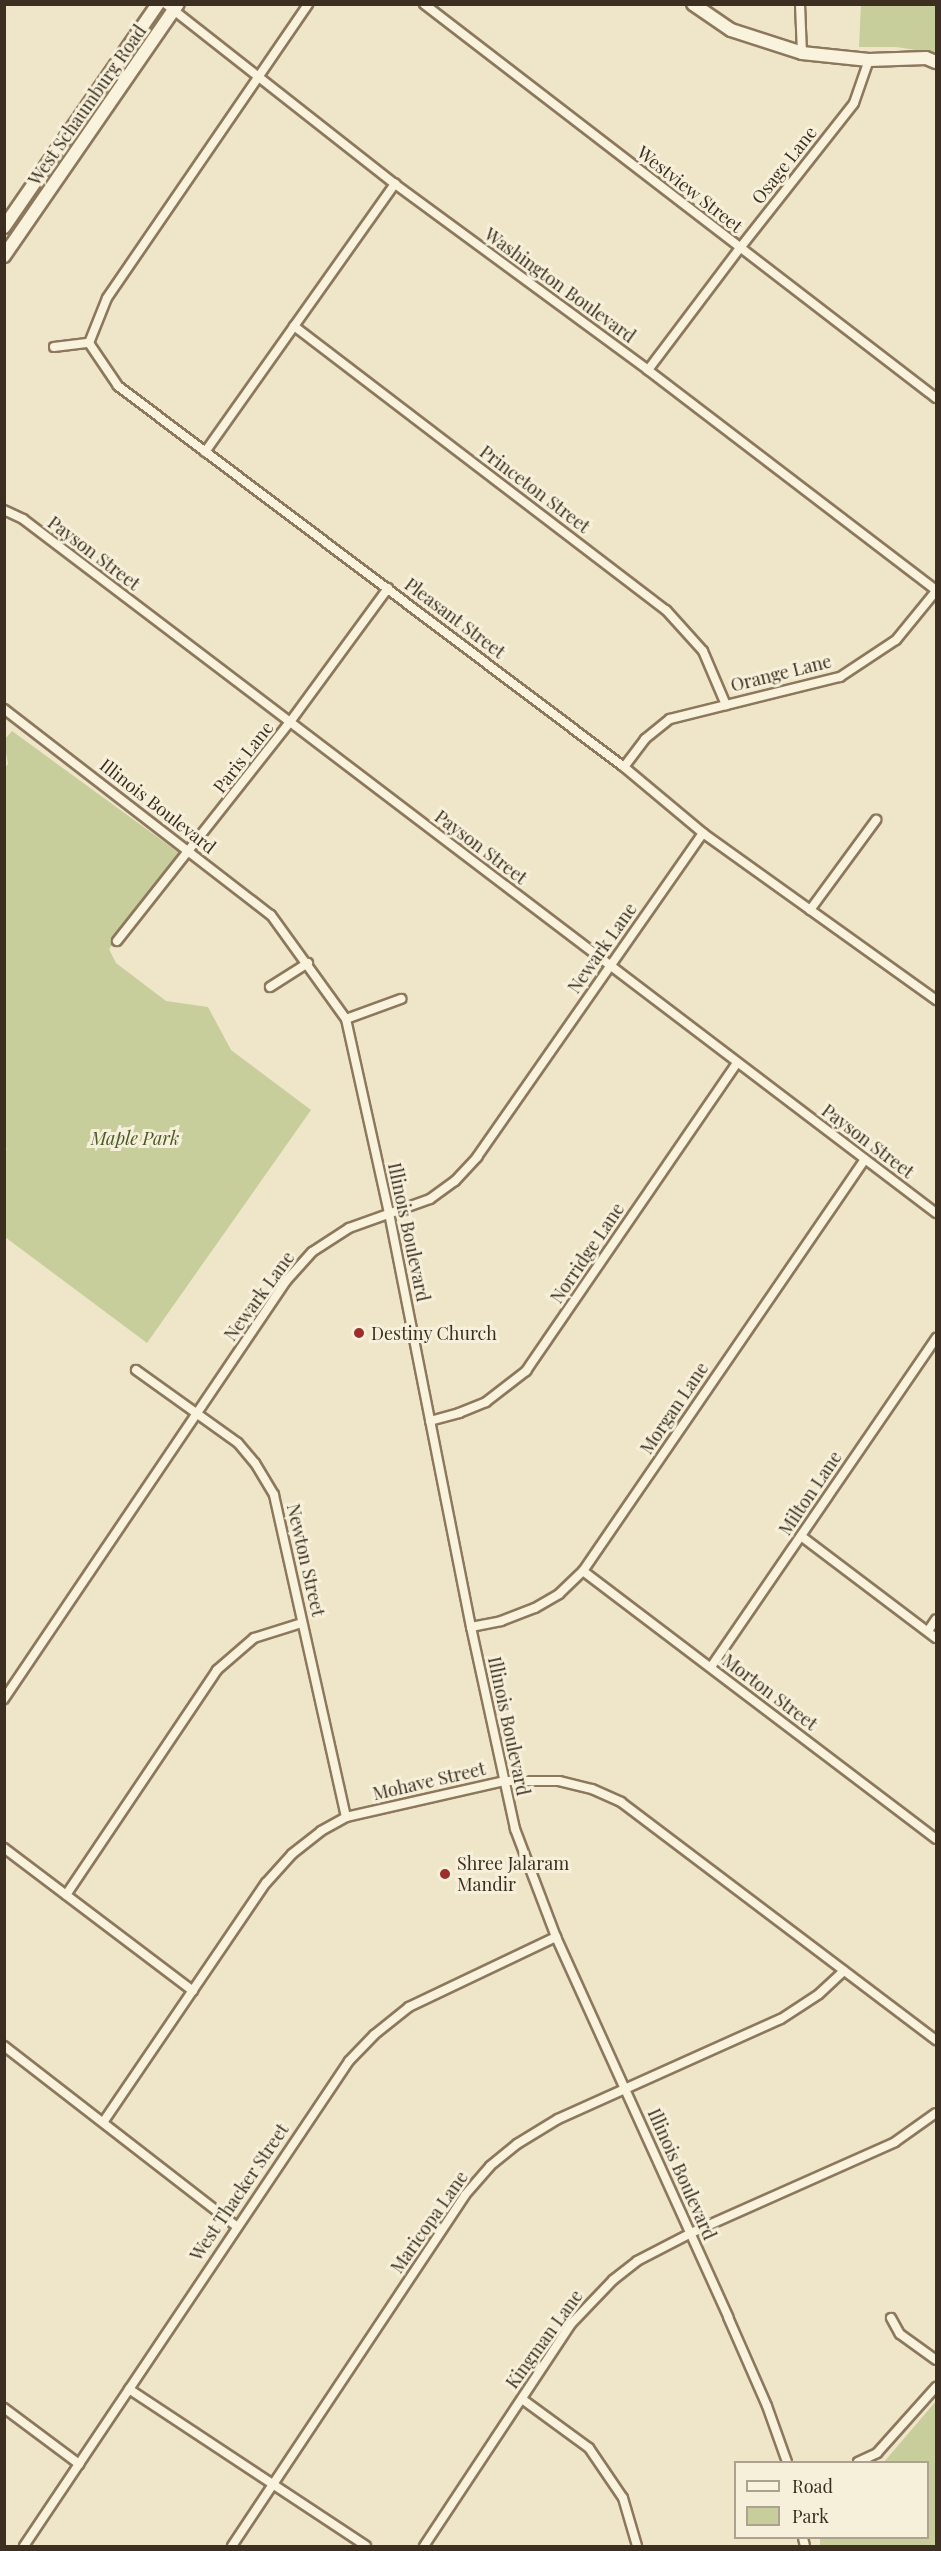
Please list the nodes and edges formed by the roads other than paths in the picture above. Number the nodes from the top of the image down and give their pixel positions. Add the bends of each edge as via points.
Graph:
1 (158, 4) edge
2 (308, 4) edge
3 (424, 4) edge
4 (693, 4) edge
5 (800, 4) edge
6 (171, 6) edge
7 (802, 53) junction
8 (869, 60) junction
9 (936, 62) edge
10 (257, 77) junction
11 (395, 184) junction
12 (4, 227) edge
13 (740, 248) junction
14 (4, 256) edge
15 (294, 326) junction
16 (89, 343) junction
17 (54, 347) dead end
18 (648, 370) junction
19 (936, 398) edge
20 (205, 452) junction
21 (4, 510) edge
22 (388, 588) junction
23 (936, 590) edge
24 (726, 705) junction
25 (4, 709) edge
26 (290, 722) junction
27 (624, 767) junction
28 (876, 820) dead end
29 (703, 833) junction
30 (190, 851) junction
31 (810, 910) junction
32 (117, 941) dead end
33 (308, 963) junction
34 (610, 966) junction
35 (270, 987) dead end
36 (401, 999) dead end
37 (936, 1000) edge
38 (345, 1019) junction
39 (737, 1062) junction
40 (865, 1159) junction
41 (389, 1213) junction
42 (936, 1213) edge
43 (936, 1338) edge
44 (136, 1370) dead end
45 (198, 1413) junction
46 (430, 1420) junction
47 (801, 1536) junction
48 (583, 1571) junction
49 (936, 1619) edge
50 (302, 1623) junction
51 (471, 1627) junction
52 (928, 1631) junction
53 (936, 1638) edge
54 (711, 1667) junction
55 (4, 1699) edge
56 (504, 1781) junction
57 (346, 1817) junction
58 (936, 1839) edge
59 (4, 1848) edge
60 (66, 1895) junction
61 (556, 1937) junction
62 (844, 1971) junction
63 (193, 1991) junction
64 (936, 2040) edge
65 (4, 2046) edge
66 (626, 2088) junction
67 (936, 2113) edge
68 (104, 2121) junction
69 (236, 2226) junction
70 (691, 2233) junction
71 (891, 2318) dead end
72 (936, 2360) edge
73 (936, 2387) edge
74 (129, 2389) junction
75 (522, 2399) junction
76 (4, 2408) edge
77 (786, 2461) edge
78 (861, 2461) edge
79 (79, 2464) junction
80 (272, 2485) junction
81 (24, 2547) edge
82 (232, 2547) edge
83 (366, 2547) edge
84 (424, 2547) edge
85 (637, 2547) edge

1 - 12 main road, West Schaumburg Road
2 - 10 street
3 - 13 street, Westview Street
4 - 7 main road via 731,30
5 - 7 street
6 - 10 street, Washington Boulevard
6 - 14 main road, West Schaumburg Road
7 - 8 main road
8 - 9 main road via 926,58
8 - 13 street, Osage Lane via 854,103
10 - 11 street, Washington Boulevard
10 - 16 street via 108,298
11 - 15 street
11 - 18 street, Washington Boulevard
13 - 18 street, Osage Lane
13 - 19 street, Westview Street
15 - 20 street
15 - 24 street, Princeton Street via 666,610 703,651
16 - 17 street
16 - 20 street, Pleasant Street via 118,386
18 - 23 street, Washington Boulevard
20 - 22 street, Pleasant Street
21 - 26 street, Payson Street via 23,519
22 - 26 street, Paris Lane
22 - 27 street, Pleasant Street
23 - 24 street, Orange Lane via 896,640 840,677
24 - 27 street, Orange Lane via 670,719 645,739
25 - 30 street, Illinois Boulevard
26 - 30 street, Paris Lane
26 - 34 street, Payson Street
27 - 29 street, Pleasant Street
28 - 31 street
29 - 31 street, Pleasant Street
29 - 34 street, Newark Lane
30 - 32 street, Paris Lane
30 - 33 street, Illinois Boulevard via 272,915
31 - 37 street, Pleasant Street
33 - 35 street
33 - 38 street, Illinois Boulevard
34 - 39 street, Payson Street
34 - 41 street, Newark Lane via 470,1165 430,1199
36 - 38 street
38 - 41 street, Illinois Boulevard
39 - 40 street, Payson Street
39 - 46 street, Norridge Lane via 526,1371 486,1402
40 - 42 street, Payson Street
40 - 48 street, Morgan Lane
41 - 45 street, Newark Lane via 349,1228 312,1252 285,1281
41 - 46 street, Illinois Boulevard
43 - 47 street, Milton Lane
44 - 45 street, Newton Street
45 - 50 street, Newton Street via 237,1443 255,1463 274,1495
45 - 55 street, Newark Lane
46 - 51 street, Illinois Boulevard
47 - 52 street
47 - 54 street, Milton Lane
48 - 51 street, Morgan Lane via 559,1594 535,1608
48 - 54 street, Morton Street
49 - 52 street
50 - 57 street, Newton Street
50 - 60 street via 254,1638 229,1657
51 - 56 street, Illinois Boulevard
52 - 53 street
54 - 58 street, Morton Street
56 - 57 street, Mohave Street
56 - 61 street, Illinois Boulevard via 518,1841
56 - 62 street, Mohave Street via 559,1781 592,1789 621,1802
57 - 63 street, Mohave Street via 321,1831 279,1867
59 - 60 street
60 - 63 street
61 - 66 street, Illinois Boulevard
61 - 69 street, West Thacker Street via 439,1992 404,2011 374,2035 334,2080
62 - 64 street, Mohave Street
62 - 66 street, Maricopa Lane via 819,1994 781,2019
63 - 68 street, Mohave Street
65 - 68 street
66 - 70 street, Illinois Boulevard
66 - 80 street, Maricopa Lane via 542,2127 501,2156 478,2179
67 - 70 street, Kingman Lane via 895,2142
68 - 69 street
69 - 74 street, West Thacker Street
70 - 75 street, Kingman Lane via 637,2261 598,2293 570,2325
70 - 77 street, Illinois Boulevard via 767,2406
71 - 72 street via 900,2334
73 - 78 street via 877,2452
74 - 79 street, West Thacker Street
74 - 80 street
75 - 84 street, Kingman Lane
75 - 85 street via 589,2448 623,2498
76 - 79 street
79 - 81 street, West Thacker Street
80 - 82 street, Maricopa Lane
80 - 83 street

